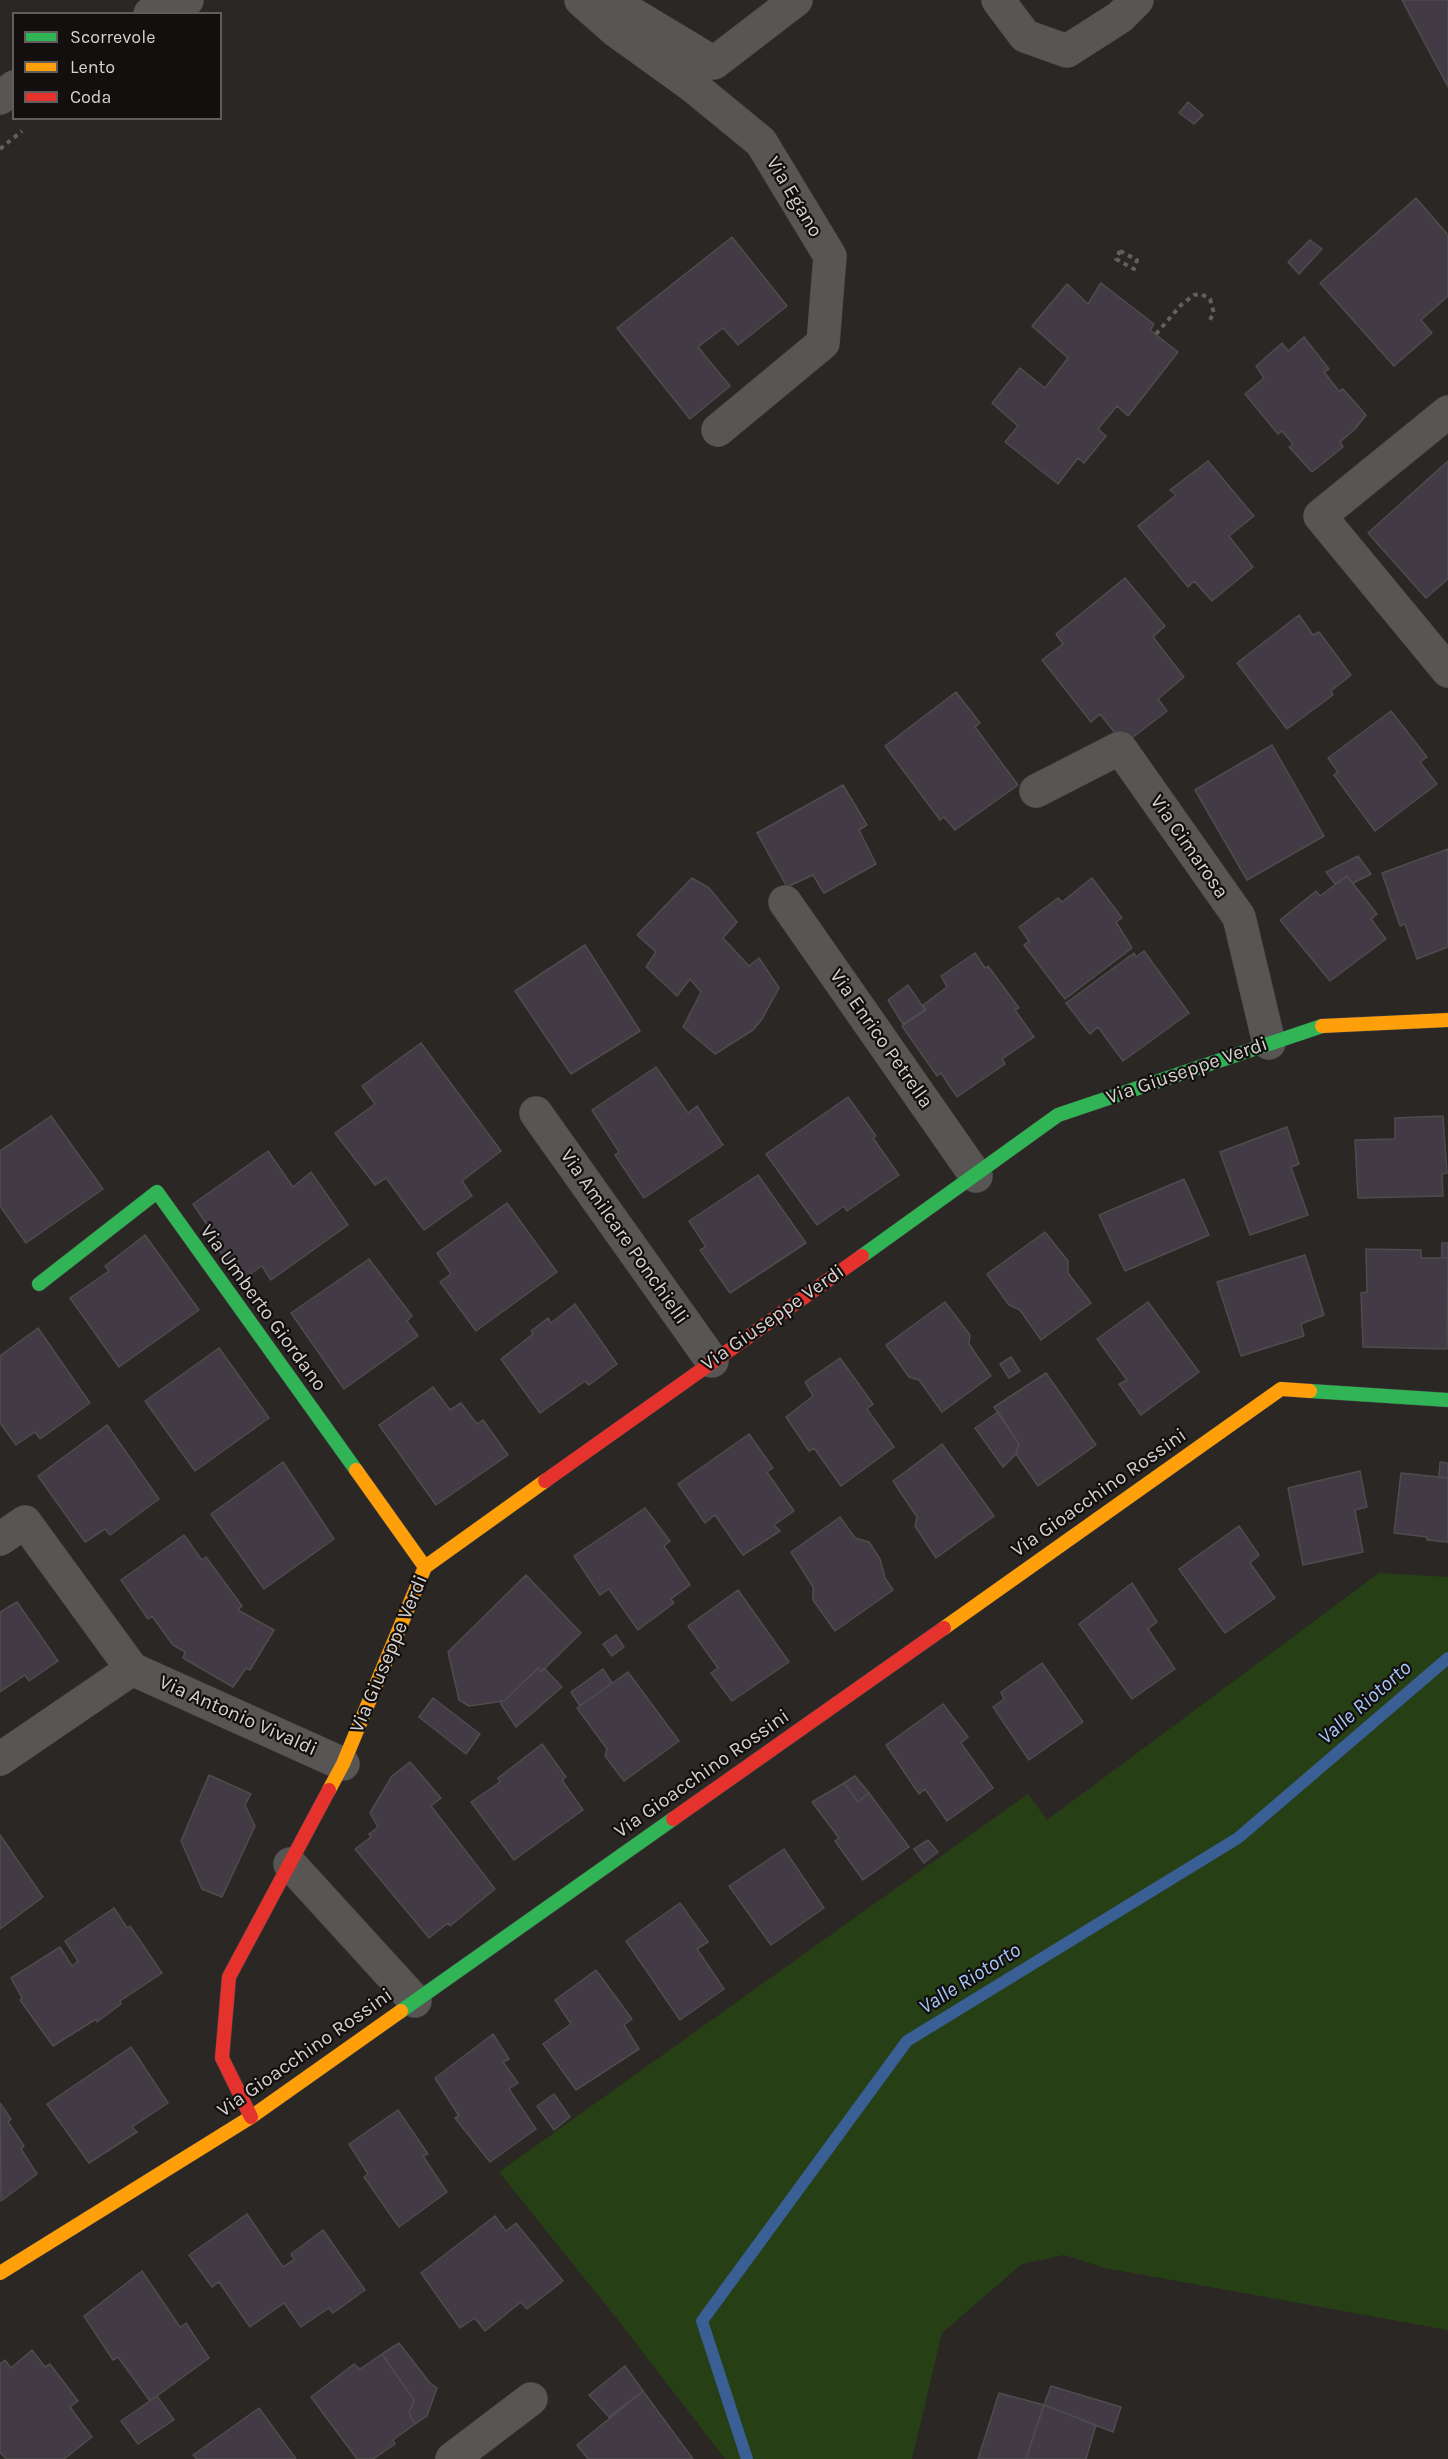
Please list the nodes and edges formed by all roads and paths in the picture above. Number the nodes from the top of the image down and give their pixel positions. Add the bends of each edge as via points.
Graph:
1 (188, 0) edge
2 (796, 0) edge
3 (998, 0) edge
4 (1137, 0) edge
5 (584, 3) edge
6 (157, 12) edge
7 (12, 89) edge
8 (0, 98) edge
9 (30, 124) dead end
10 (0, 149) edge
11 (1120, 251) joint
12 (1209, 321) dead end
13 (1156, 334) dead end
14 (1448, 412) edge
15 (718, 430) dead end
16 (1448, 671) edge
17 (1035, 791) dead end
18 (785, 902) dead end
19 (1448, 1020) edge
20 (1269, 1043) junction
21 (536, 1113) dead end
22 (976, 1176) junction
23 (39, 1284) dead end
24 (712, 1361) junction
25 (1448, 1400) edge
26 (0, 1539) edge
27 (425, 1568) junction
28 (132, 1669) junction
29 (0, 1759) edge
30 (343, 1764) junction
31 (290, 1864) junction
32 (415, 2001) junction
33 (251, 2117) junction
34 (0, 2273) edge
35 (531, 2399) dead end
36 (452, 2459) edge

1 - 6 street
2 - 5 street via 714,63 611,1
3 - 4 street via 1025,36 1067,51 1120,17
5 - 15 street, Via Egano via 761,142 830,256 823,343
7 - 8 street
9 - 10 path
11 - 11 path via 1137,260 1134,269 1116,259
12 - 13 path via 1214,313 1210,299 1194,295
14 - 16 street via 1320,516
17 - 20 street, Via Cimarosa via 1120,748 1239,917
18 - 22 street, Via Enrico Petrella
19 - 20 street, Via Giuseppe Verdi via 1318,1026
20 - 22 street, Via Giuseppe Verdi via 1058,1115
21 - 24 street, Via Amilcare Ponchielli
22 - 24 street, Via Giuseppe Verdi
23 - 27 street, Via Umberto Giordano via 157,1192
24 - 27 street, Via Giuseppe Verdi
25 - 32 street, Via Gioacchino Rossini via 1281,1389
26 - 28 street, Via Antonio Vivaldi via 25,1522
27 - 30 street, Via Giuseppe Verdi
28 - 29 street
28 - 30 street, Via Antonio Vivaldi
30 - 31 street, Via Giuseppe Verdi
31 - 32 street
31 - 33 street, Via Giuseppe Verdi via 229,1977 222,2058
32 - 33 street, Via Gioacchino Rossini
33 - 34 street, Via Gioacchino Rossini
35 - 36 street

